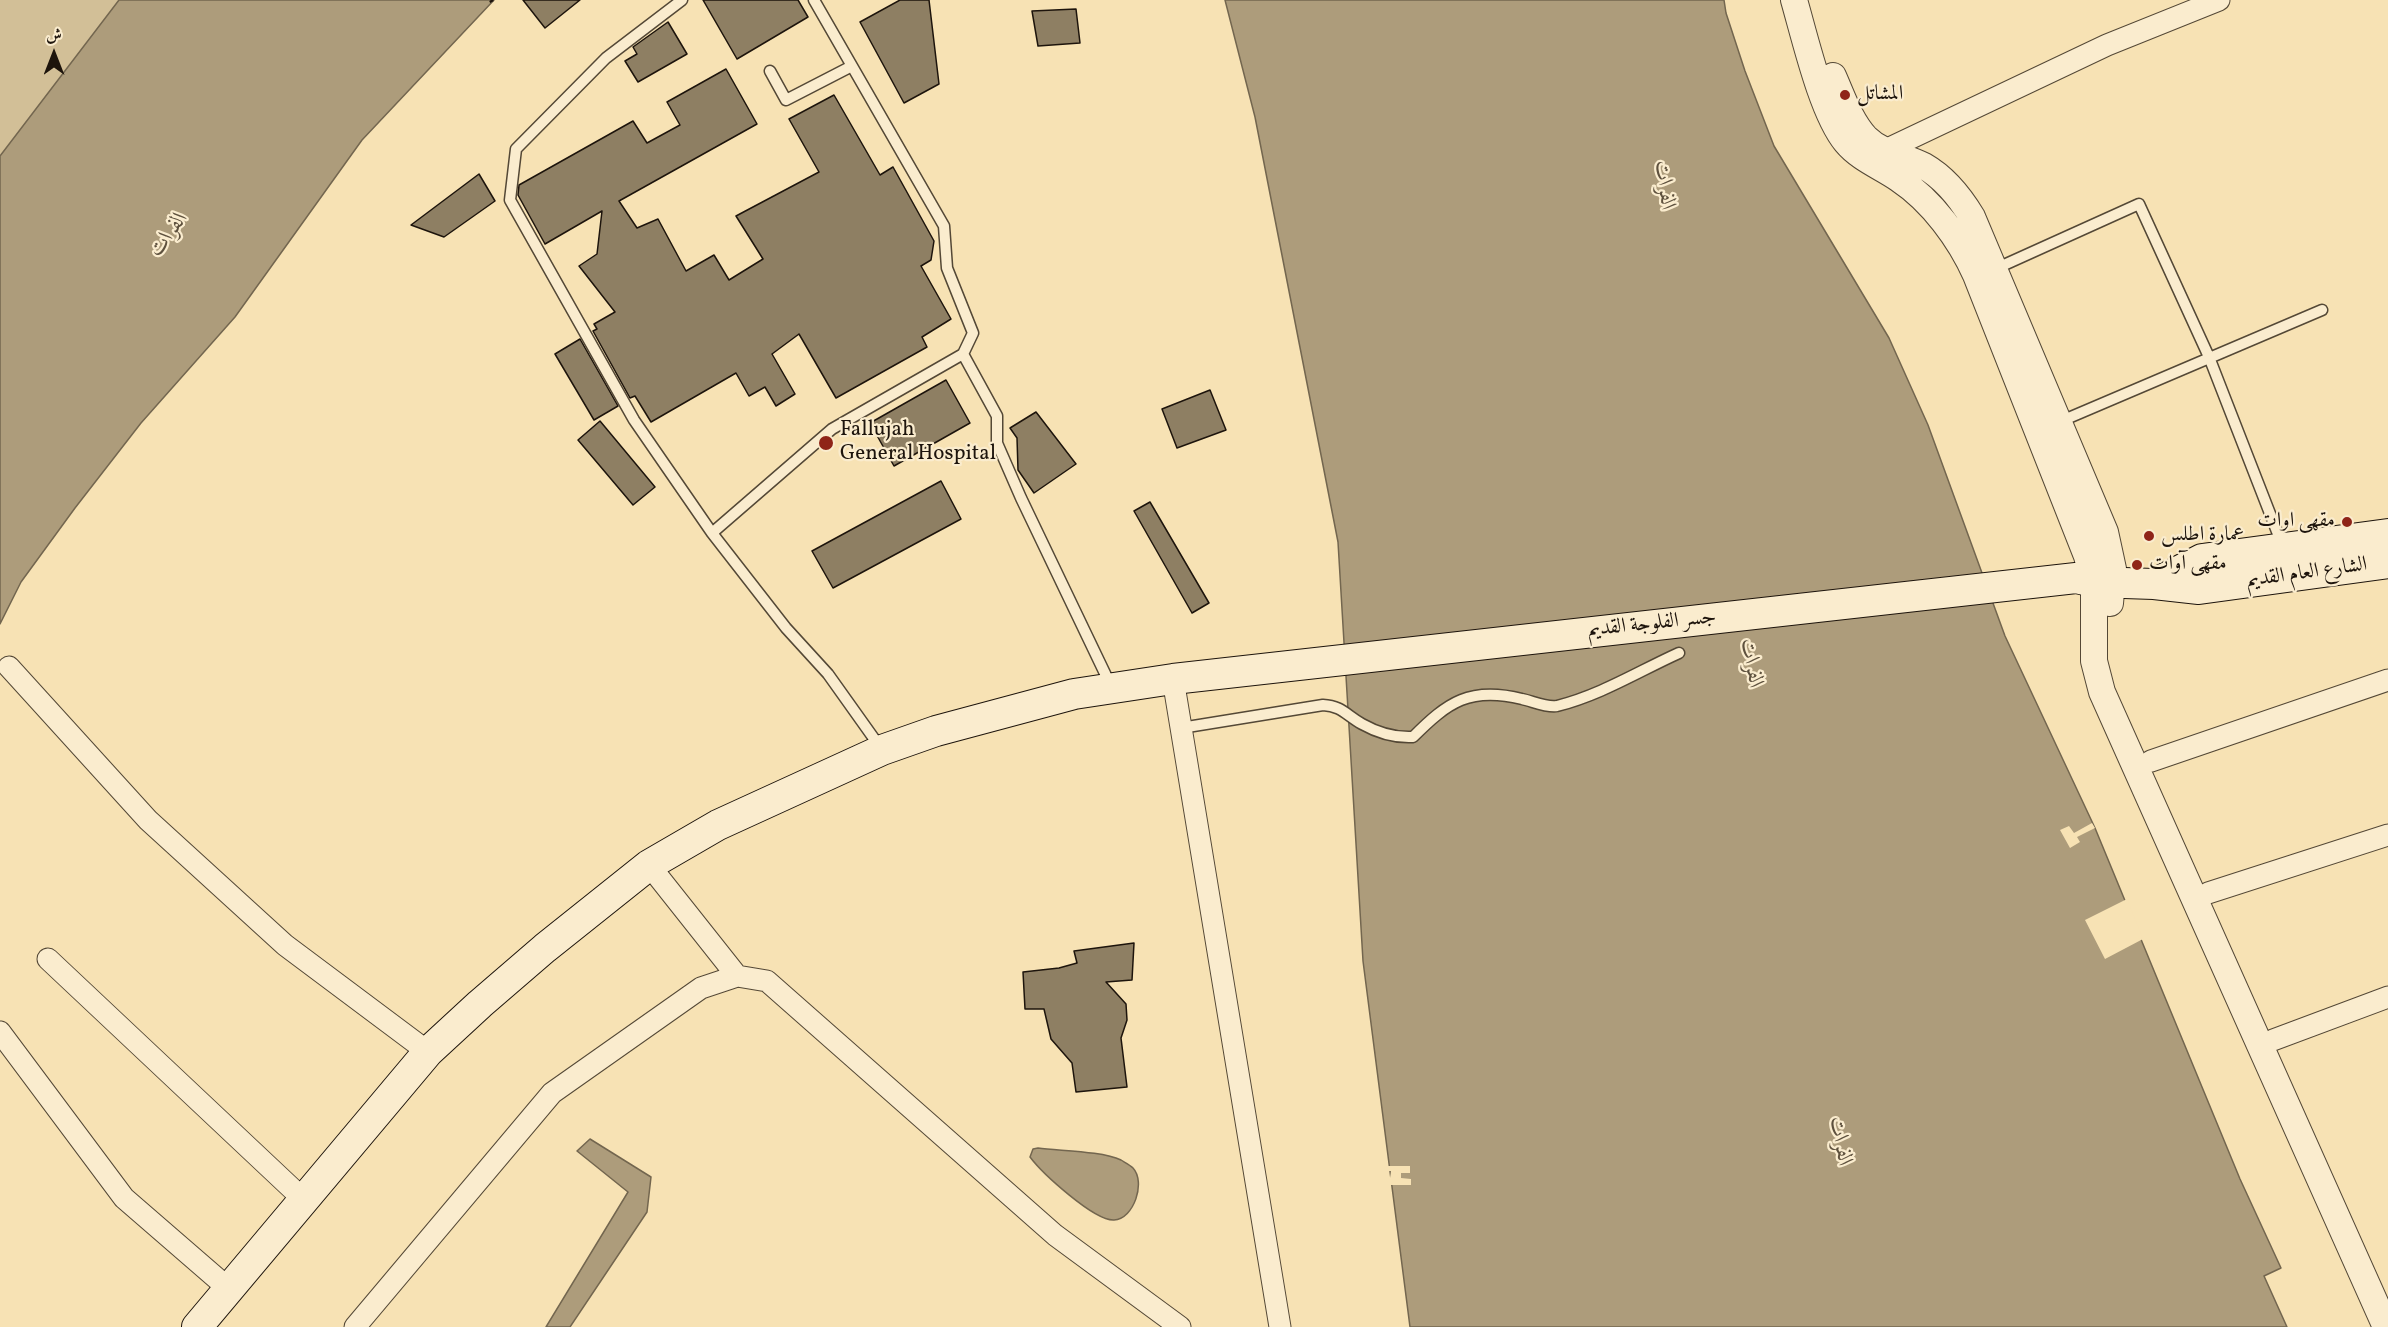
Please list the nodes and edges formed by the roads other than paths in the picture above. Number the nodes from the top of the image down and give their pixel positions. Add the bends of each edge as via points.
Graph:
1 (682, 0) edge
2 (814, 0) edge
3 (1794, 0) edge
4 (1811, 0) edge
5 (2218, 0) edge
6 (852, 66) junction
7 (770, 71) dead end
8 (1876, 155) junction
9 (1995, 270) junction
10 (2322, 310) dead end
11 (963, 354) junction
12 (2209, 357) junction
13 (2059, 422) junction
14 (712, 533) junction
15 (2388, 534) edge
16 (2283, 548) junction
17 (2388, 563) edge
18 (2094, 581) junction
19 (2154, 584) junction
20 (1679, 653) dead end
21 (9, 667) dead end
22 (1173, 679) junction
23 (2388, 680) edge
24 (1113, 688) junction
25 (1181, 728) junction
26 (882, 750) junction
27 (2151, 761) junction
28 (2388, 835) edge
29 (649, 865) junction
30 (2208, 893) junction
31 (48, 959) dead end
32 (737, 976) junction
33 (2388, 997) edge
34 (0, 1032) edge
35 (2273, 1040) junction
36 (428, 1052) junction
37 (303, 1199) junction
38 (229, 1289) junction
39 (2388, 1297) edge
40 (197, 1327) edge
41 (355, 1327) edge
42 (1180, 1327) edge
43 (1280, 1327) edge
44 (2386, 1327) edge

1 - 14 lane via 606,58 516,149 510,200 634,420
2 - 6 lane
3 - 8 street via 1833,120 1848,144
4 - 8 street via 1820,39 1842,97 1858,128 1875,146
5 - 8 street via 2107,45
6 - 7 lane via 786,100
6 - 11 lane via 944,226 947,268 974,333
8 - 9 street via 1925,167 1956,193 1972,217
8 - 18 street via 1942,219 1970,260 2064,493
9 - 12 lane via 2139,204
9 - 13 street
10 - 12 lane
11 - 14 lane via 832,429
11 - 24 lane via 997,416 998,443 1009,471
12 - 13 lane
12 - 16 lane
13 - 18 street via 2110,550
14 - 26 lane via 786,628 828,674
15 - 16 main road, الشارع العام القديم
16 - 19 main road, الشارع العام القديم via 2202,559
17 - 19 main road, الشارع العام القديم via 2199,589
18 - 19 main road, الشارع العام القديم
18 - 22 main road, جسر الفلوجة القديم
18 - 27 street via 2108,659
18 - 44 street via 2092,645 2102,692
20 - 25 lane via 1590,696 1554,707 1496,694 1473,695 1440,711 1413,737 1394,738 1336,706 1323,705
21 - 36 street via 148,820 285,945
22 - 24 main road, جسر الفلوجة القديم
22 - 25 street
23 - 27 street
24 - 26 main road, جسر الفلوجة القديم via 1074,694 947,728
25 - 43 street
26 - 29 main road, جسر الفلوجة القديم via 718,825
27 - 30 street
28 - 30 street
29 - 32 street
29 - 36 main road, جسر الفلوجة القديم via 537,954
30 - 35 street
31 - 37 street
32 - 41 street via 701,988 552,1094
32 - 42 street via 767,981 1055,1235
33 - 35 street
34 - 38 street via 124,1198
35 - 39 street
36 - 37 main road, جسر الفلوجة القديم
37 - 38 main road, جسر الفلوجة القديم
38 - 40 main road, جسر الفلوجة القديم

